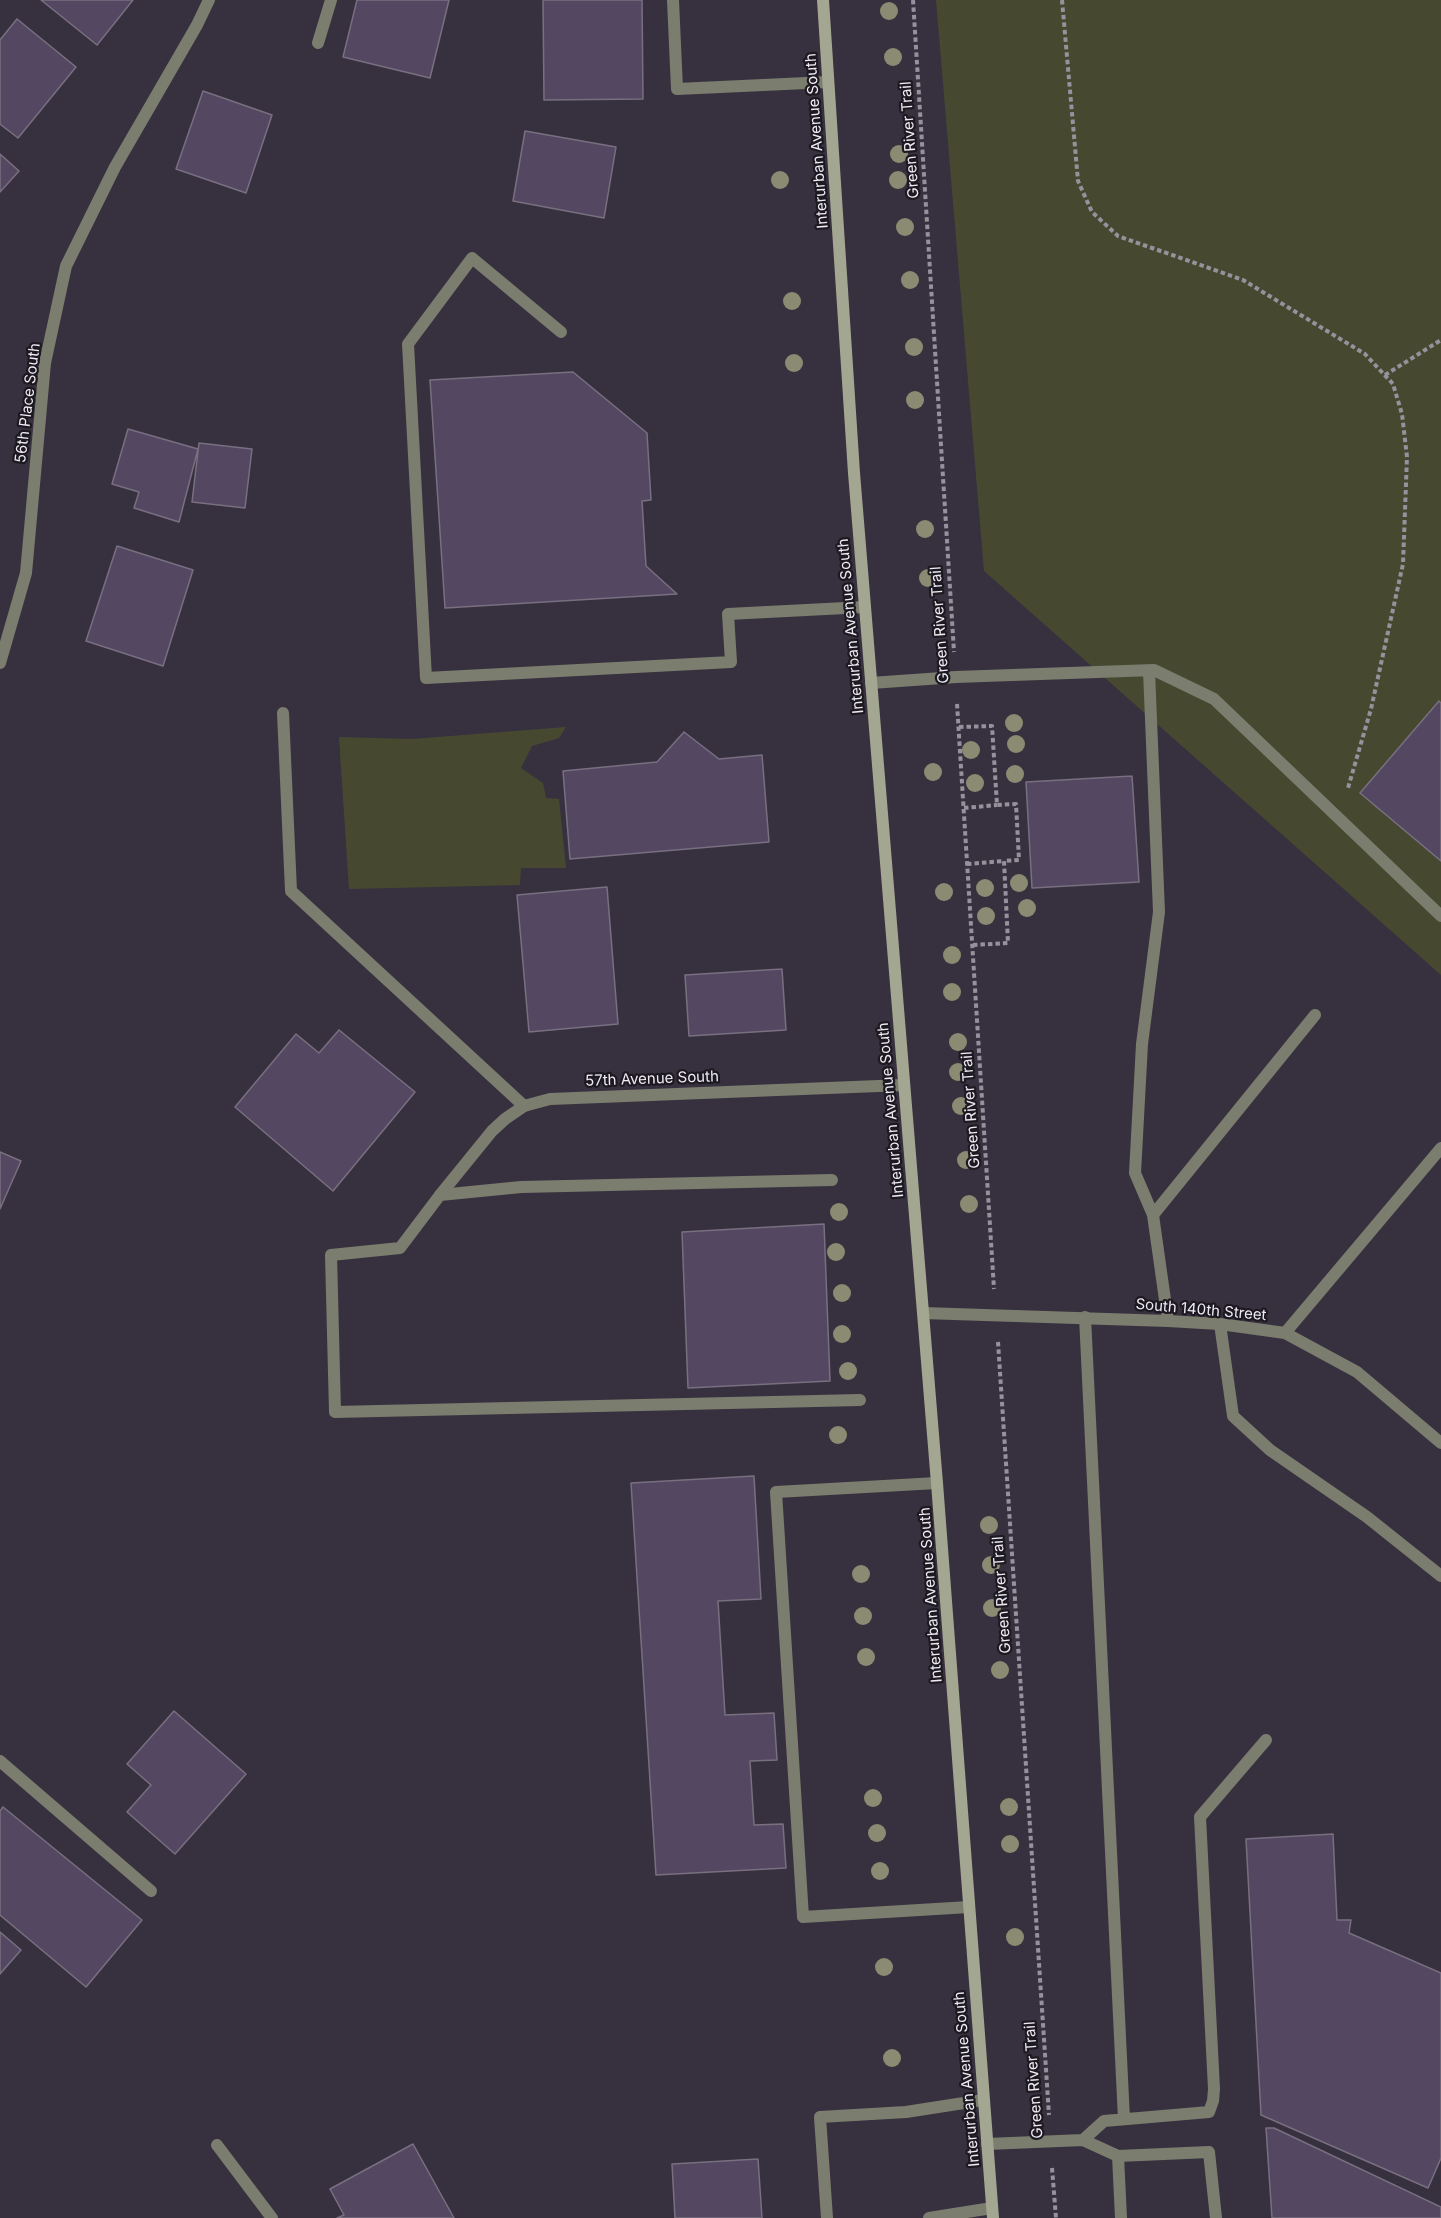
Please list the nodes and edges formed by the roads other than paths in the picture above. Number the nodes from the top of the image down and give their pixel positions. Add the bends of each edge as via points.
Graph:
1 (209, 0) edge
2 (331, 0) edge
3 (673, 0) edge
4 (823, 0) edge
5 (318, 44) dead end
6 (828, 82) junction
7 (561, 332) dead end
8 (865, 607) junction
9 (0, 663) edge
10 (1149, 671) junction
11 (871, 683) junction
12 (283, 713) dead end
13 (1441, 916) edge
14 (1315, 1015) dead end
15 (904, 1084) junction
16 (524, 1106) junction
17 (1441, 1148) edge
18 (832, 1180) dead end
19 (440, 1195) junction
20 (1153, 1215) junction
21 (922, 1313) junction
22 (1085, 1317) junction
23 (1168, 1321) junction
24 (1220, 1324) junction
25 (1285, 1333) junction
26 (860, 1400) dead end
27 (1441, 1443) edge
28 (937, 1483) junction
29 (1441, 1576) edge
30 (1266, 1740) dead end
31 (0, 1761) edge
32 (151, 1891) dead end
33 (969, 1907) junction
34 (983, 2100) junction
35 (1124, 2119) junction
36 (1083, 2140) junction
37 (987, 2144) junction
38 (217, 2145) dead end
39 (1118, 2156) junction
40 (993, 2213) edge
41 (272, 2218) edge
42 (827, 2218) edge
43 (928, 2218) edge
44 (1121, 2218) edge
45 (1216, 2218) edge

1 - 9 street, 56th Place South via 115,167 66,266 45,363 26,573
2 - 5 street
3 - 6 street via 677,89
4 - 6 main road, Interurban Avenue South
6 - 8 main road, Interurban Avenue South
7 - 8 street via 472,258 408,344 426,678 731,662 728,614
8 - 11 main road, Interurban Avenue South
10 - 11 street
10 - 13 street via 1214,699
10 - 20 street via 1159,912 1142,1044 1135,1173
11 - 15 main road, Interurban Avenue South
12 - 16 street via 291,891
14 - 20 street
15 - 16 street, 57th Avenue South via 550,1099
15 - 21 main road, Interurban Avenue South
16 - 19 street, 57th Avenue South via 492,1131
17 - 25 street
18 - 19 street via 521,1187
19 - 26 street, 57th Avenue South via 400,1248 331,1255 335,1412
20 - 23 street
21 - 22 street, South 140th Street
21 - 28 main road, Interurban Avenue South
22 - 23 street, South 140th Street
22 - 35 street
23 - 24 street, South 140th Street
24 - 25 street, South 140th Street
24 - 29 street via 1233,1416 1270,1450 1367,1517
25 - 27 street, South 140th Street via 1357,1372
28 - 33 main road, Interurban Avenue South
28 - 33 street via 776,1492 803,1917
30 - 35 street via 1200,1817 1213,2101 1209,2112
31 - 32 street
33 - 34 main road, Interurban Avenue South
34 - 37 main road, Interurban Avenue South
34 - 42 street via 906,2112 820,2117
35 - 36 street via 1104,2121
36 - 37 street
36 - 39 street
37 - 40 main road, Interurban Avenue South
38 - 41 street
39 - 44 street
39 - 45 street via 1209,2152
40 - 43 street

